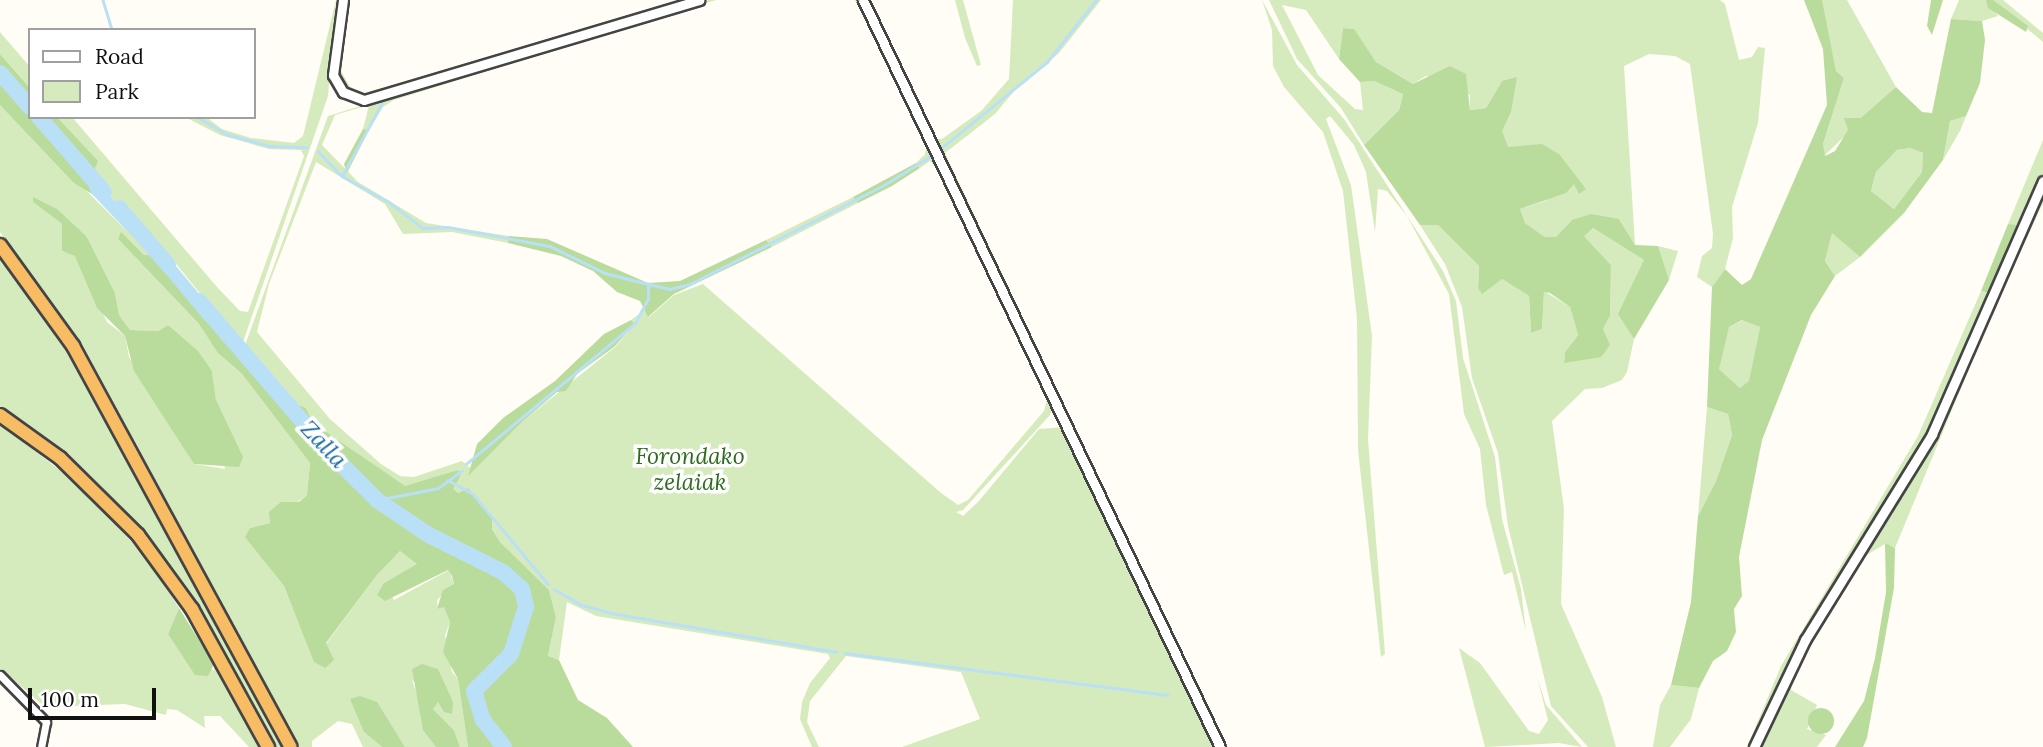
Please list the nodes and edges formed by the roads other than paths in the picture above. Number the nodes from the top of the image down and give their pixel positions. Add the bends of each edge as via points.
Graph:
1 (342, 0) edge
2 (699, 0) edge
3 (863, 0) edge
4 (2043, 181) edge
5 (0, 246) edge
6 (0, 415) edge
7 (0, 675) edge
8 (41, 747) edge
9 (268, 747) edge
10 (291, 747) edge
11 (1220, 747) edge
12 (1754, 747) edge

1 - 2 street via 333,75 343,92 364,100
3 - 11 street
4 - 12 street via 1932,434 1805,640
5 - 10 highway via 73,346
6 - 9 highway via 78,474 138,535 191,609
7 - 8 street via 46,722

